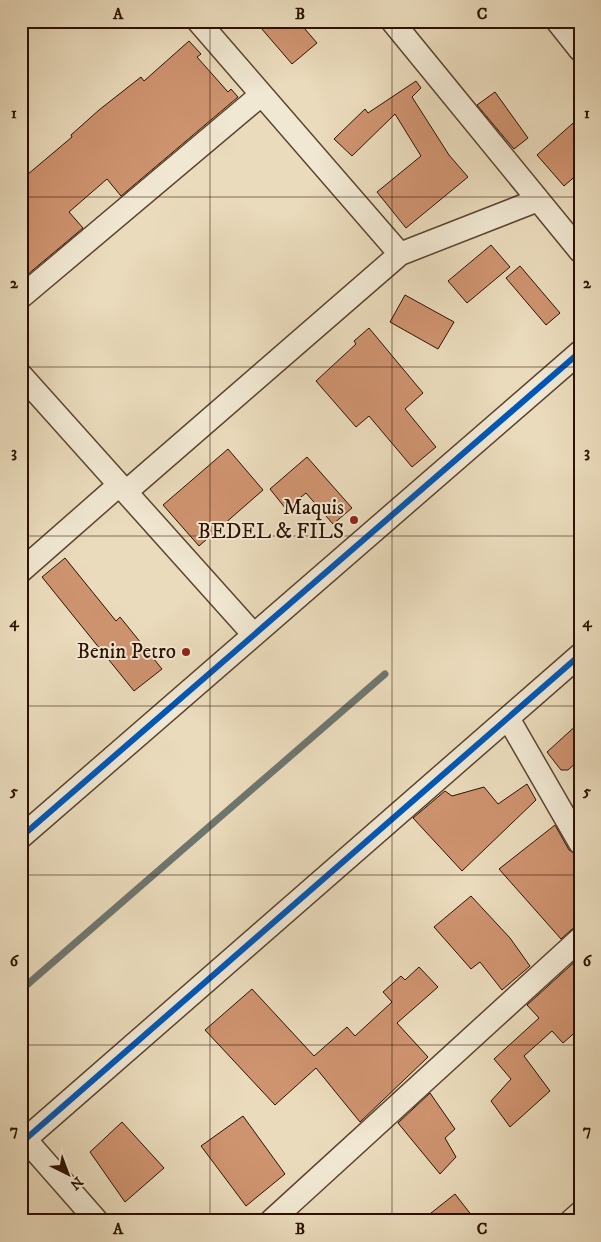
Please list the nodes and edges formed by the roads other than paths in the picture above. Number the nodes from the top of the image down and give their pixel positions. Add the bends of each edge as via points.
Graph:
1 (198, 21) edge
2 (392, 21) edge
3 (557, 21) edge
4 (580, 50) edge
5 (261, 95) junction
6 (538, 200) junction
7 (580, 251) edge
8 (400, 254) junction
9 (21, 297) edge
10 (580, 352) edge
11 (21, 375) edge
12 (123, 488) junction
13 (21, 571) edge
14 (254, 635) junction
15 (580, 655) edge
16 (508, 718) junction
17 (21, 838) edge
18 (580, 843) edge
19 (580, 939) edge
20 (23, 1141) edge
21 (580, 1213) edge
22 (97, 1221) edge
23 (272, 1221) edge
24 (571, 1221) edge

1 - 5 street
2 - 6 street
3 - 4 street
5 - 8 street
5 - 9 street
6 - 7 street
6 - 8 street
8 - 12 street
10 - 14 street
11 - 12 street
12 - 13 street
12 - 14 street
14 - 17 street
15 - 16 street
16 - 18 street
16 - 20 street
19 - 23 street
20 - 22 street
21 - 24 street

